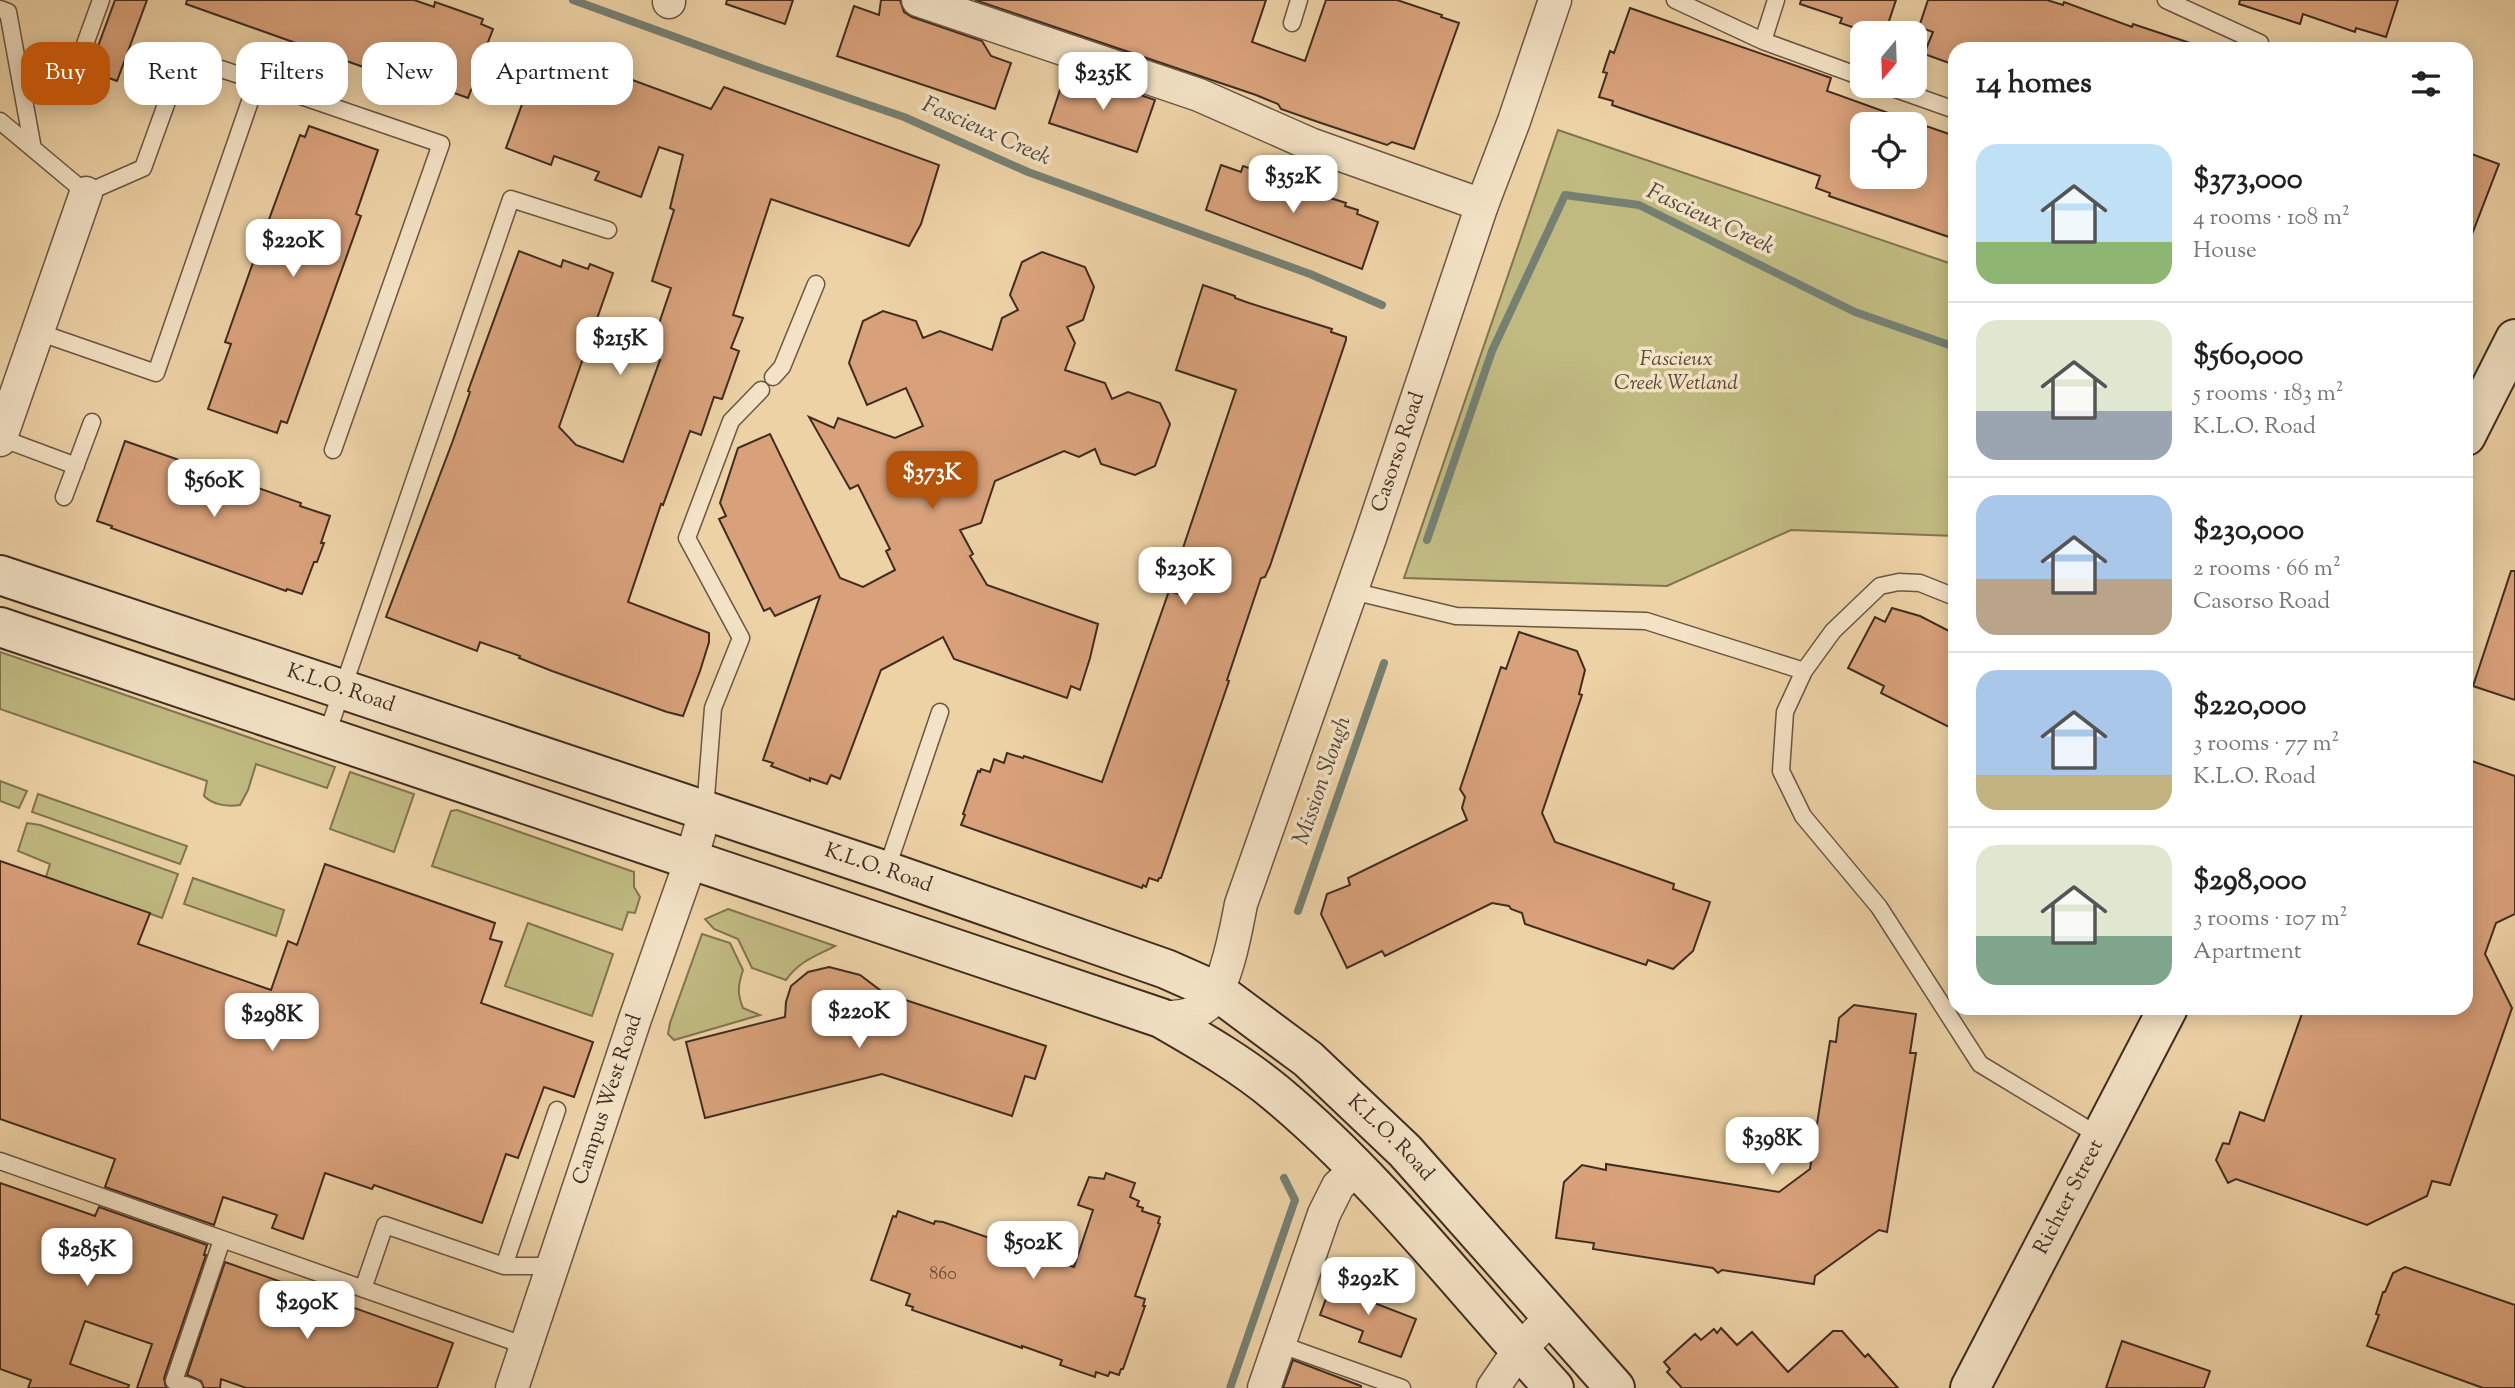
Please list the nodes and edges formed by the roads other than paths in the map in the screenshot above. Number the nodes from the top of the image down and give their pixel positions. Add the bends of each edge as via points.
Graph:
1 (101, 0) edge
2 (918, 0) edge
3 (1298, 0) edge
4 (1555, 0) edge
5 (1675, 0) edge
6 (1776, 0) edge
7 (2166, 0) edge
8 (0, 9) edge
9 (1292, 23) dead end
10 (1763, 41) junction
11 (86, 42) edge
12 (2258, 42) edge
13 (1850, 73) edge
14 (236, 74) edge
15 (21, 83) edge
16 (1921, 98) edge
17 (25, 105) edge
18 (249, 105) edge
19 (327, 105) edge
20 (1948, 108) edge
21 (0, 121) edge
22 (33, 149) junction
23 (86, 193) junction
24 (1482, 205) junction
25 (608, 230) dead end
26 (816, 284) dead end
27 (38, 332) junction
28 (2515, 338) edge
29 (773, 377) dead end
30 (761, 390) dead end
31 (92, 422) dead end
32 (2473, 422) edge
33 (0, 439) edge
34 (333, 450) dead end
35 (75, 466) junction
36 (64, 497) dead end
37 (0, 575) edge
38 (1352, 591) junction
39 (1948, 594) edge
40 (0, 627) edge
41 (1804, 671) junction
42 (342, 689) junction
43 (940, 712) dead end
44 (326, 737) junction
45 (705, 812) junction
46 (691, 860) junction
47 (886, 872) junction
48 (1203, 985) junction
49 (1948, 1015) edge
50 (1948, 1015) edge
51 (2164, 1015) edge
52 (1161, 1018) junction
53 (557, 1110) dead end
54 (2101, 1137) junction
55 (0, 1161) edge
56 (1357, 1168) junction
57 (222, 1240) junction
58 (504, 1266) junction
59 (553, 1266) junction
60 (363, 1289) junction
61 (1552, 1317) junction
62 (1279, 1344) junction
63 (526, 1346) junction
64 (1519, 1350) junction
65 (194, 1388) edge
66 (512, 1388) edge
67 (1264, 1388) edge
68 (1402, 1388) edge
69 (1493, 1388) edge
70 (1554, 1388) edge
71 (1615, 1388) edge
72 (1970, 1388) edge

1 - 11 lane
2 - 24 street via 1199,95 1311,144
3 - 9 lane
4 - 24 street, Casorso Road
5 - 10 lane
6 - 10 lane
7 - 12 lane
8 - 15 lane via 8,12
10 - 13 lane
14 - 23 lane via 188,62 177,74 143,168
16 - 20 lane
17 - 22 lane
18 - 27 lane via 156,373
19 - 34 lane via 441,144
21 - 22 lane
22 - 23 lane
23 - 27 street
24 - 38 street, Casorso Road
25 - 42 lane via 511,199
26 - 29 lane via 782,367
27 - 33 street
28 - 32 main road
30 - 45 lane via 731,421 687,538 741,638 713,708
31 - 35 lane
33 - 35 lane
35 - 36 lane
37 - 42 main road, K.L.O. Road
38 - 41 lane via 1456,616 1646,621
38 - 48 street, Casorso Road via 1241,904 1234,942
39 - 41 lane via 1920,583 1881,586 1833,631
40 - 44 main road, K.L.O. Road
41 - 49 lane via 1785,712 1781,771 1803,816 1879,907
42 - 44 lane
42 - 45 main road, K.L.O. Road
43 - 47 lane
44 - 46 main road, K.L.O. Road
45 - 46 street, Campus West Road
45 - 47 main road, K.L.O. Road
46 - 52 main road, K.L.O. Road
46 - 59 street, Campus West Road
47 - 48 main road, K.L.O. Road
48 - 52 street via 1206,1006 1185,1017
48 - 61 main road, K.L.O. Road via 1308,1059 1405,1151
50 - 54 lane via 1980,1065
51 - 54 main road, Richter Street
52 - 56 main road, K.L.O. Road via 1275,1092
53 - 58 lane
54 - 72 main road, Richter Street
55 - 57 lane
56 - 62 street via 1338,1186 1324,1213
56 - 64 main road, K.L.O. Road
57 - 60 lane
57 - 65 lane via 174,1381
58 - 59 lane
58 - 60 lane via 385,1225
59 - 63 street, Campus West Road
60 - 63 lane
61 - 64 street
61 - 71 main road, K.L.O. Road
62 - 67 street
62 - 68 lane
63 - 66 street, Campus West Road
64 - 69 street
64 - 70 main road, K.L.O. Road

